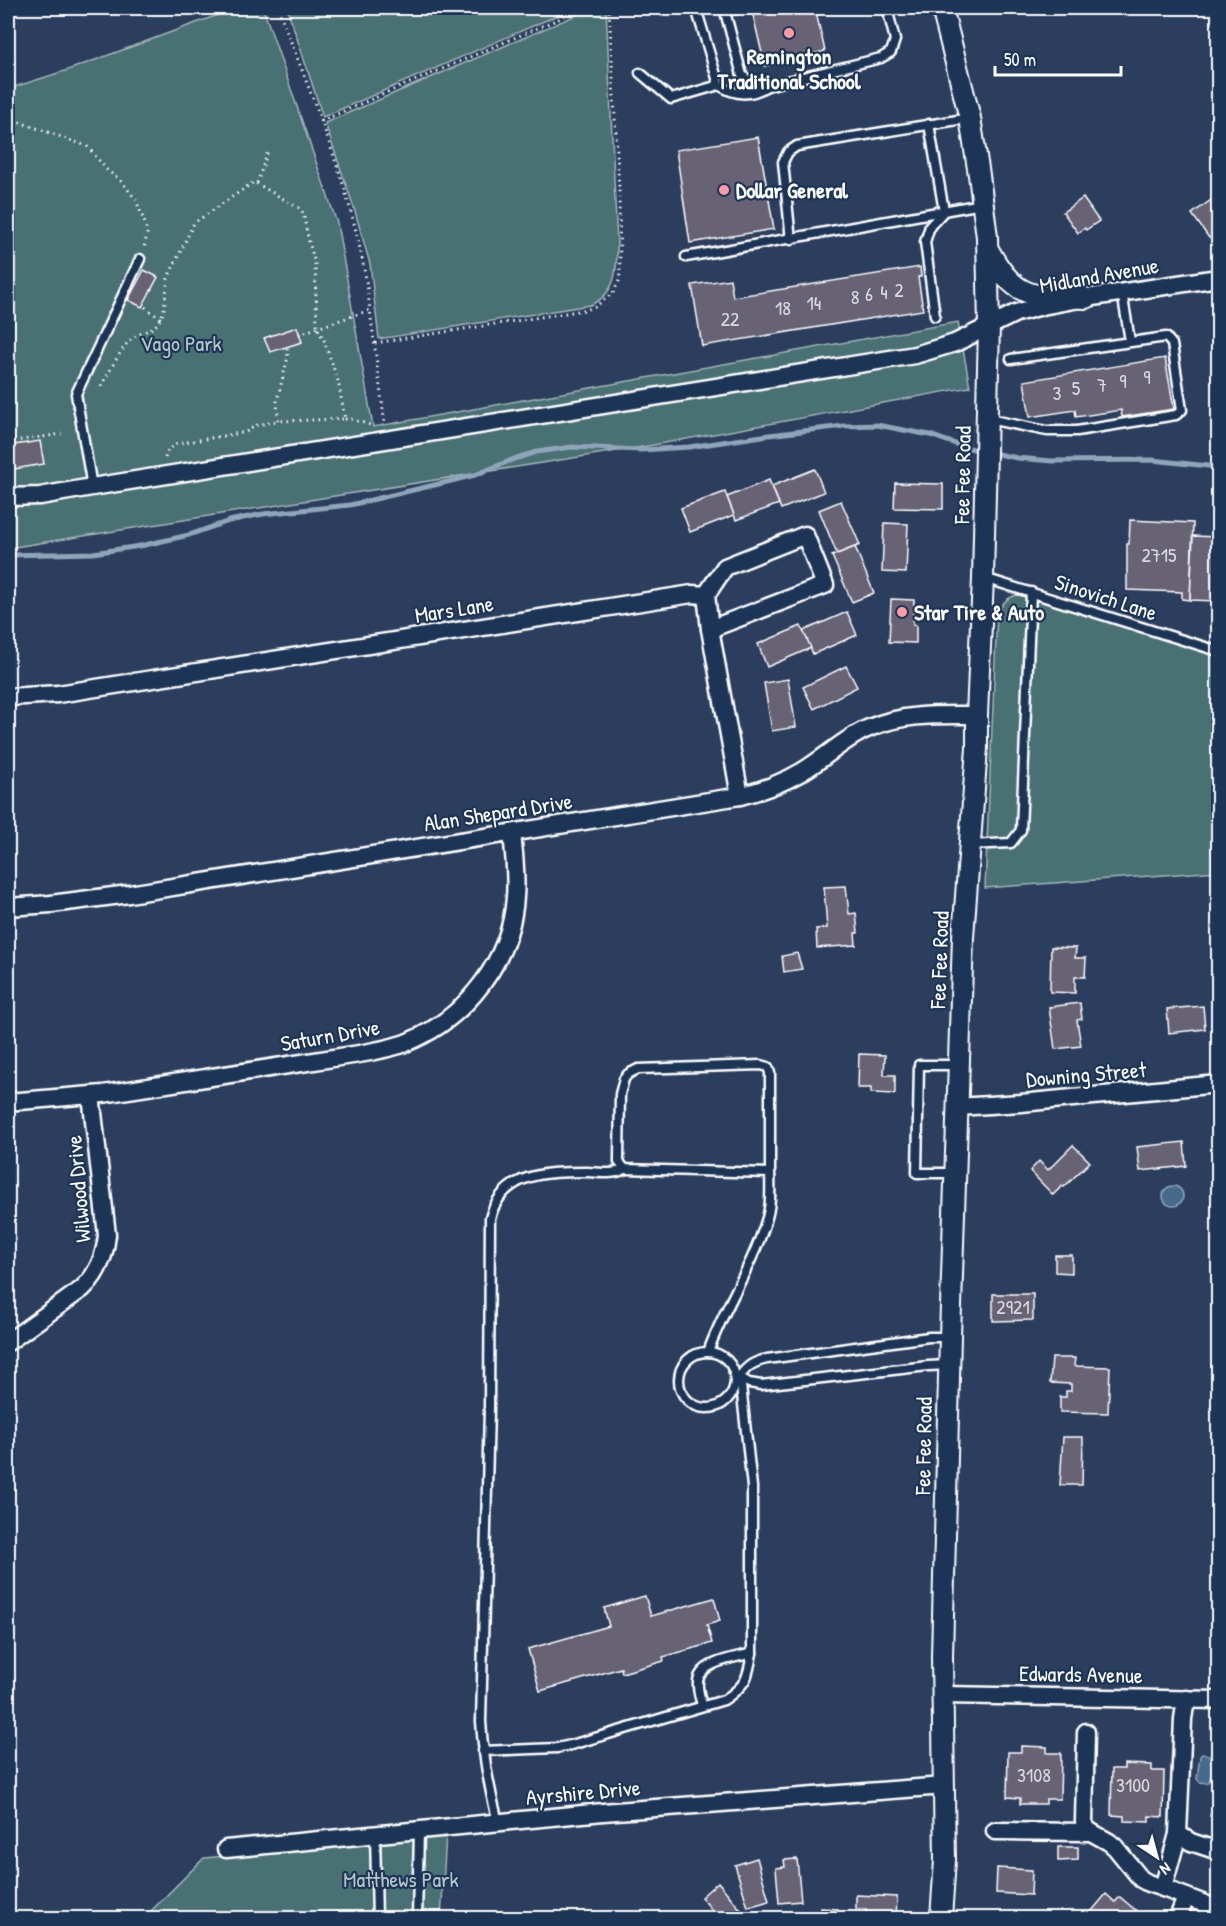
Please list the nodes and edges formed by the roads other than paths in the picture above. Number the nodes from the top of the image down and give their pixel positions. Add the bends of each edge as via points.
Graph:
1 (696, 8) edge
2 (724, 8) edge
3 (887, 8) edge
4 (942, 8) edge
5 (640, 73) dead end
6 (719, 85) junction
7 (767, 86) junction
8 (970, 118) junction
9 (930, 124) junction
10 (983, 204) junction
11 (944, 212) junction
12 (791, 240) junction
13 (987, 247) junction
14 (686, 257) dead end
15 (140, 259) road end
16 (1218, 278) edge
17 (1122, 292) junction
18 (1086, 298) junction
19 (935, 316) dead end
20 (989, 326) junction
21 (1130, 341) junction
22 (1011, 359) dead end
23 (987, 422) junction
24 (92, 487) junction
25 (8, 497) edge
26 (983, 578) junction
27 (1031, 592) junction
28 (706, 595) junction
29 (710, 629) junction
30 (1218, 651) edge
31 (8, 697) edge
32 (977, 715) junction
33 (740, 796) junction
34 (512, 833) junction
35 (969, 845) junction
36 (8, 907) edge
37 (959, 1065) junction
38 (1218, 1084) edge
39 (91, 1095) junction
40 (8, 1102) edge
41 (957, 1107) junction
42 (625, 1169) junction
43 (770, 1173) junction
44 (956, 1173) junction
45 (950, 1337) junction
46 (8, 1342) edge
47 (708, 1352) junction
48 (949, 1365) junction
49 (737, 1376) junction
50 (752, 1653) junction
51 (943, 1695) junction
52 (1186, 1699) junction
53 (1218, 1700) edge
54 (702, 1705) junction
55 (1086, 1732) dead end
56 (483, 1751) junction
57 (944, 1786) junction
58 (498, 1822) junction
59 (419, 1831) junction
60 (995, 1831) dead end
61 (1090, 1832) junction
62 (1178, 1834) junction
63 (375, 1835) junction
64 (226, 1849) dead end
65 (1218, 1851) edge
66 (1162, 1888) junction
67 (1186, 1897) junction
68 (1218, 1909) edge
69 (377, 1918) edge
70 (417, 1918) edge
71 (941, 1918) edge
72 (1178, 1918) edge

1 - 6 lane
2 - 7 lane via 742,75 748,81
3 - 7 lane via 895,40 891,52 881,58
4 - 8 street, Fee Fee Road
5 - 6 lane via 671,99
6 - 7 lane via 744,94
8 - 9 lane
8 - 10 street, Fee Fee Road
9 - 11 lane
9 - 12 lane via 797,146 788,152 783,162
10 - 11 lane
10 - 13 street, Fee Fee Road
11 - 12 lane
11 - 19 lane via 930,226 925,242
12 - 14 lane
13 - 18 street via 1018,289
13 - 20 street, Fee Fee Road
15 - 24 lane via 76,394
16 - 17 street, Midland Avenue
17 - 18 street, Midland Avenue
17 - 21 lane
18 - 20 street, Midland Avenue via 1016,313
20 - 23 street, Fee Fee Road
20 - 24 street, Midland Avenue via 955,343 915,355
21 - 22 lane
21 - 23 lane via 1166,337 1172,344 1182,410 1176,415 1077,431
23 - 26 street, Fee Fee Road
24 - 25 street, Midland Avenue
26 - 27 lane, Sinovich Lane
26 - 32 street, Fee Fee Road
27 - 30 lane, Sinovich Lane
27 - 35 lane via 1022,830 1011,843
28 - 29 street
28 - 29 street via 725,567 805,535 825,585
28 - 31 street, Mars Lane via 692,594 58,694
29 - 33 street
32 - 33 street, Alan Shepard Drive via 918,715 885,722 858,733 789,780
32 - 35 street, Fee Fee Road
33 - 34 street, Alan Shepard Drive
34 - 36 street, Alan Shepard Drive via 129,894
34 - 39 street, Saturn Drive via 515,900 500,955 477,991 425,1033 409,1042 359,1054
35 - 37 street, Fee Fee Road
37 - 41 street, Fee Fee Road
37 - 44 lane via 920,1065 917,1173
38 - 41 street, Downing Street
39 - 40 street, Saturn Drive
39 - 46 street, Wilwood Drive via 107,1235 105,1252 91,1280
41 - 44 street, Fee Fee Road
42 - 43 lane
42 - 43 lane via 619,1162 620,1094 628,1074 638,1070 761,1065 771,1073
42 - 56 lane via 528,1177 502,1195 490,1218
43 - 47 lane via 767,1218 758,1247 717,1326
44 - 45 street, Fee Fee Road
45 - 48 street, Fee Fee Road
45 - 49 lane via 767,1359 747,1366
47 - 49 lane via 726,1359
47 - 49 lane via 691,1357 681,1371 681,1389 692,1403 700,1407 718,1405 732,1393
48 - 49 lane via 761,1385
48 - 51 street, Fee Fee Road
49 - 50 lane via 752,1487
50 - 54 lane via 749,1673 740,1689 724,1700
50 - 54 lane via 702,1671 698,1678
51 - 52 street, Edwards Avenue
51 - 57 street, Fee Fee Road
52 - 53 street, Edwards Avenue
52 - 62 street
54 - 56 lane via 564,1747
55 - 61 street via 1084,1822
56 - 58 lane
57 - 58 street, Ayrshire Drive
57 - 71 street, Fee Fee Road
58 - 59 street, Ayrshire Drive
59 - 63 street, Ayrshire Drive
59 - 70 lane
60 - 61 street
61 - 66 street via 1115,1847 1141,1879
62 - 65 street
62 - 66 street
63 - 64 street, Ayrshire Drive
63 - 69 lane
66 - 67 street
67 - 68 street
67 - 72 street

